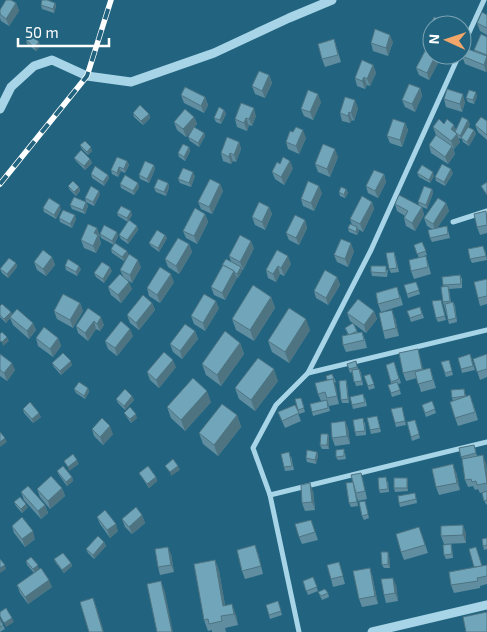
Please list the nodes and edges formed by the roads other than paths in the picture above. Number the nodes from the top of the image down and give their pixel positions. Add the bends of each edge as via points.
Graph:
1 (332, 0) edge
2 (484, 0) edge
3 (472, 26) edge
4 (454, 65) edge
5 (0, 109) edge
6 (487, 211) edge
7 (453, 222) dead end
8 (487, 330) edge
9 (308, 373) junction
10 (487, 442) edge
11 (270, 495) junction
12 (487, 605) edge
13 (299, 632) edge
14 (372, 632) edge

1 - 5 street via 214,53 130,82 87,76 52,60 34,66 11,86
2 - 3 street
4 - 9 street via 371,250
6 - 7 street
8 - 9 street
9 - 11 street via 276,405 253,448
10 - 11 street
11 - 13 street
12 - 14 street

